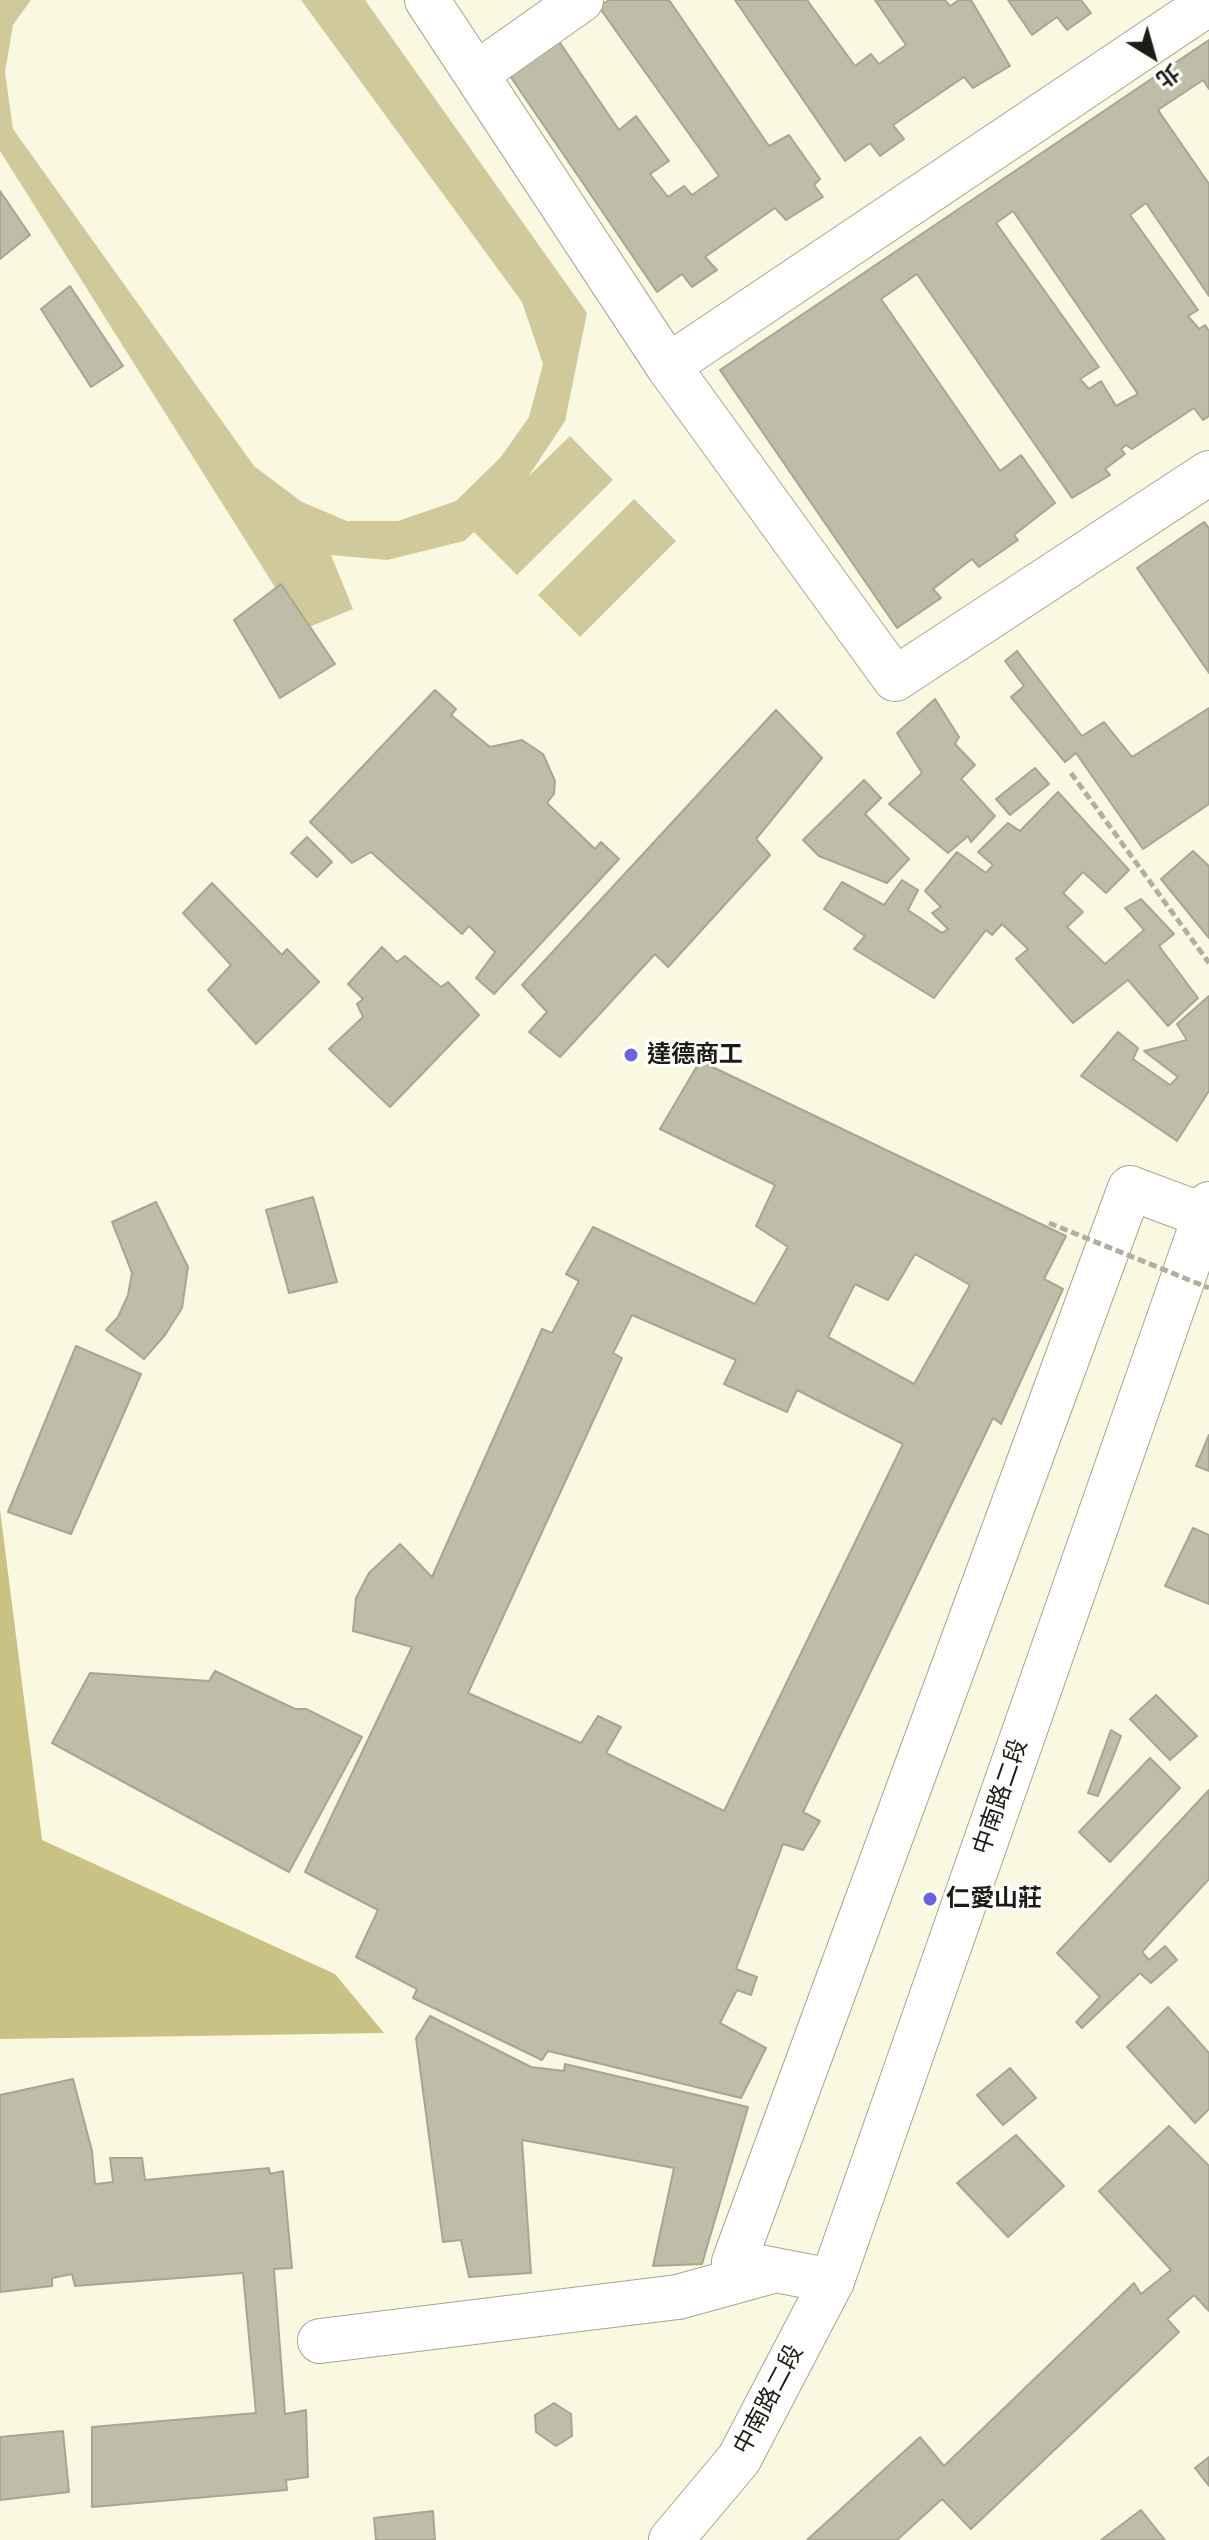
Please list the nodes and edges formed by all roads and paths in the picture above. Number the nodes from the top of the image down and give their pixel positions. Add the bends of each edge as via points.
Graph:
1 (427, 0) edge
2 (581, 0) edge
3 (1209, 3) edge
4 (476, 74) junction
5 (668, 366) junction
6 (1209, 473) edge
7 (1071, 773) dead end
8 (1209, 963) edge
9 (1207, 1210) edge
10 (1049, 1223) dead end
11 (1209, 1288) edge
12 (776, 2270) junction
13 (832, 2281) junction
14 (320, 2341) dead end
15 (671, 2540) edge

1 - 4 main road
2 - 4 main road
3 - 5 main road
4 - 5 main road
5 - 6 main road via 895,679
7 - 8 path
9 - 12 main road via 1130,1188 734,2262
9 - 13 main road, 中南路二段
10 - 11 path, bridge
12 - 13 main road
12 - 14 main road via 678,2297
13 - 15 main road, 中南路二段 via 739,2459

